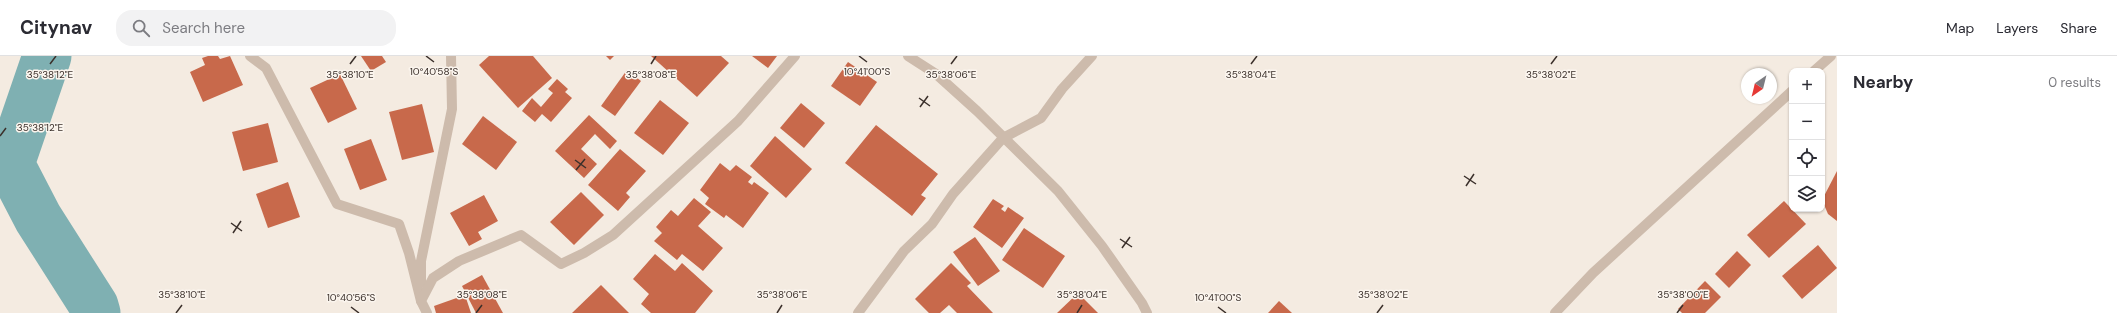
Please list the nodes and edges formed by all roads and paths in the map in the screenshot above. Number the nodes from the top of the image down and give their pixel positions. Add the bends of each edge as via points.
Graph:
1 (250, 56) edge
2 (451, 56) edge
3 (794, 56) edge
4 (908, 56) edge
5 (1092, 56) edge
6 (1831, 56) edge
7 (1817, 68) edge
8 (1789, 94) edge
9 (1003, 138) junction
10 (422, 301) junction
11 (427, 313) edge
12 (858, 313) edge
13 (1147, 313) edge
14 (1554, 313) edge

1 - 10 street via 266,68 337,204 400,224
2 - 10 street via 452,109 421,261
3 - 10 street via 738,121 613,235 561,264 521,235 459,261 433,278
4 - 9 street via 936,74
5 - 9 street via 1062,89 1041,118
6 - 7 street
8 - 14 street via 1593,273
9 - 12 street via 953,194 932,224 904,251
9 - 13 street via 1058,191 1102,246
10 - 11 street

